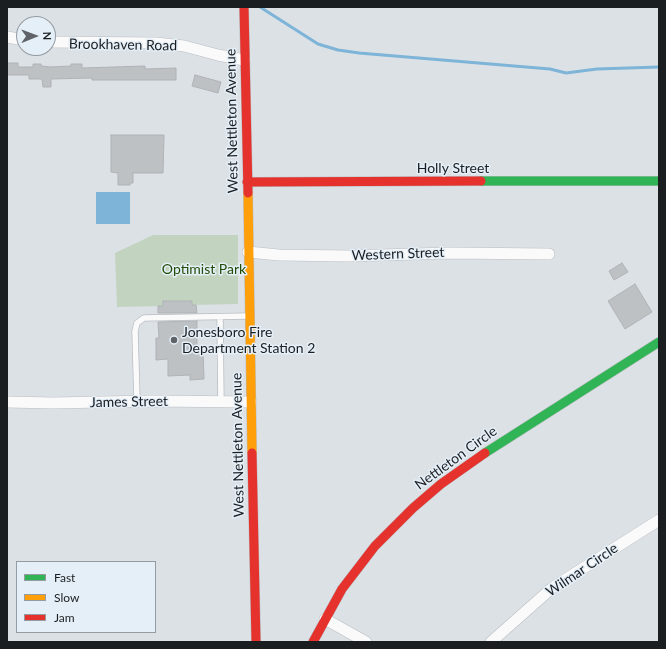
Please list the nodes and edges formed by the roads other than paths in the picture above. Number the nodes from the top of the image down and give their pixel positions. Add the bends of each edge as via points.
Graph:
1 (244, 7) edge
2 (56, 42) edge
3 (244, 60) junction
4 (659, 181) edge
5 (247, 182) junction
6 (248, 252) junction
7 (549, 254) dead end
8 (249, 316) junction
9 (220, 317) junction
10 (659, 342) edge
11 (137, 401) junction
12 (7, 402) edge
13 (221, 402) junction
14 (251, 402) junction
15 (659, 520) edge
16 (325, 619) junction
17 (256, 642) edge
18 (312, 642) edge
19 (366, 642) edge
20 (491, 642) edge

1 - 3 street, West Nettleton Avenue
2 - 3 street, Brookhaven Road via 156,43 184,46
3 - 5 street, West Nettleton Avenue
4 - 5 street, Holly Street
5 - 6 street, West Nettleton Avenue
6 - 7 street, Western Street via 348,256 448,253
6 - 8 street, West Nettleton Avenue
8 - 9 lane
8 - 14 street, West Nettleton Avenue
9 - 11 lane via 144,318 137,323
9 - 13 lane
10 - 16 street, Nettleton Circle via 499,443 441,484 375,546 342,589
11 - 12 street, James Street
11 - 13 street, James Street
13 - 14 street, James Street
14 - 17 street, West Nettleton Avenue
15 - 20 street, Wilmar Circle via 552,588
16 - 18 street, Nettleton Circle
16 - 19 street

